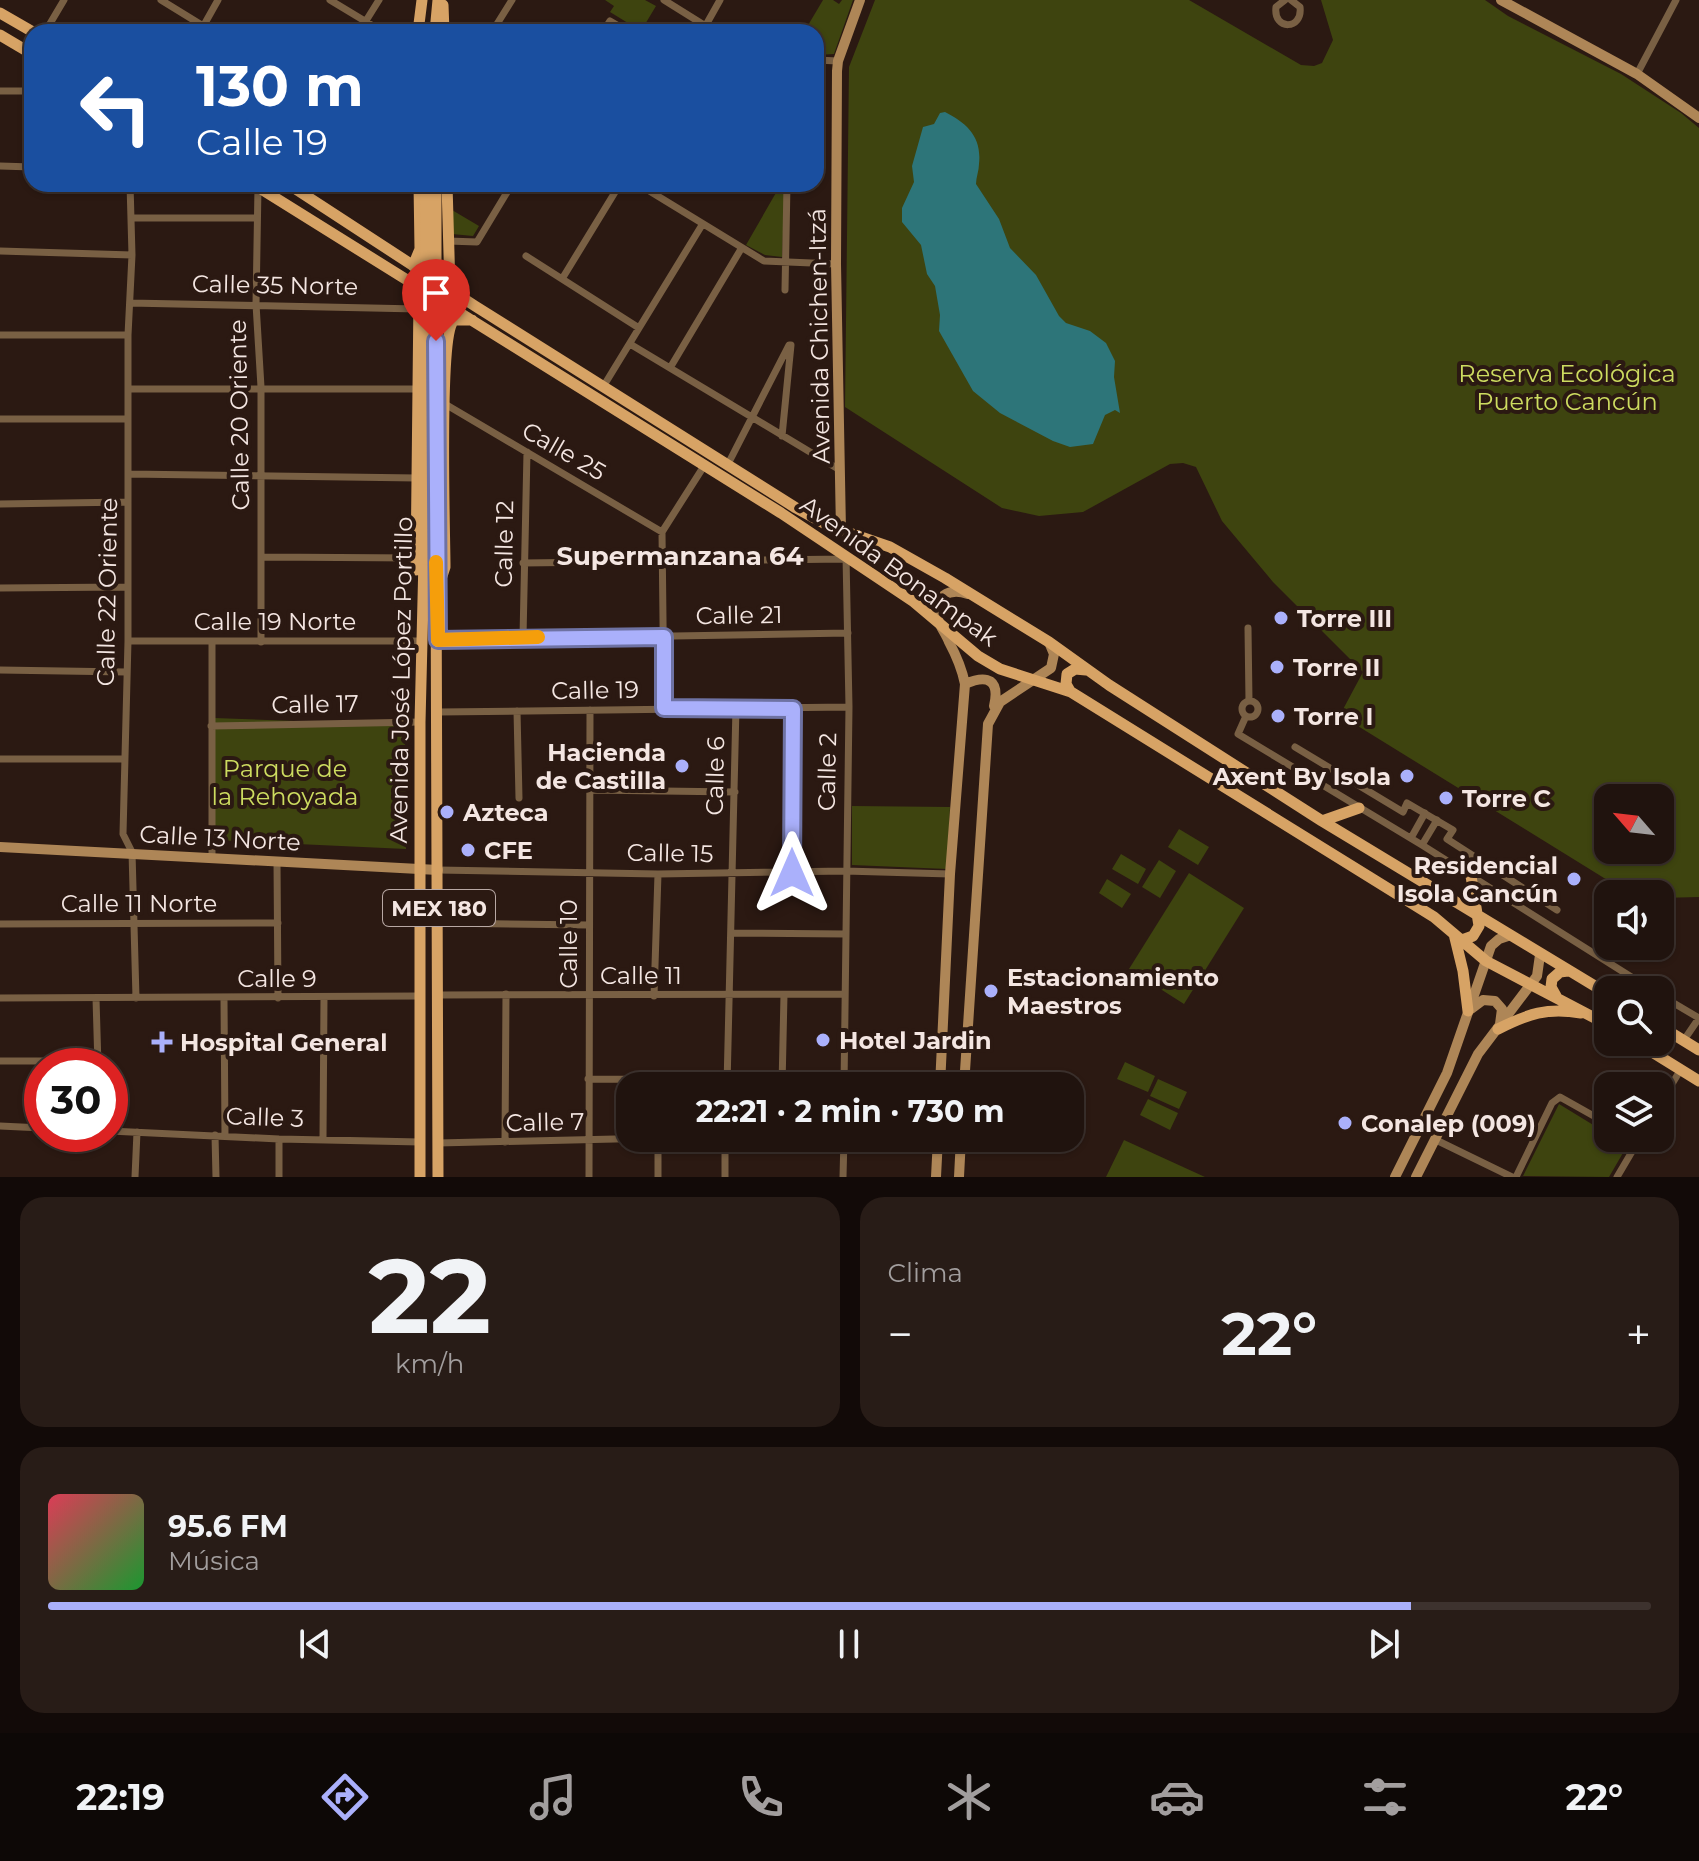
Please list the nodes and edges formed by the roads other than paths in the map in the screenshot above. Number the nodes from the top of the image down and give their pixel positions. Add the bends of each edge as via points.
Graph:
1 (64, 0) edge
2 (161, 0) edge
3 (218, 0) edge
4 (330, 0) edge
5 (379, 0) edge
6 (424, 0) edge
7 (440, 0) edge
8 (512, 0) edge
9 (664, 0) edge
10 (720, 0) edge
11 (860, 0) edge
12 (1501, 0) edge
13 (1676, 0) edge
14 (0, 13) edge
15 (366, 22) junction
16 (50, 24) edge
17 (195, 24) edge
18 (205, 24) edge
19 (369, 24) edge
20 (429, 24) edge
21 (432, 24) edge
22 (497, 24) edge
23 (697, 24) edge
24 (705, 24) edge
25 (24, 27) edge
26 (0, 35) edge
27 (24, 49) edge
28 (824, 60) edge
29 (838, 61) junction
30 (1637, 74) junction
31 (0, 91) edge
32 (24, 91) edge
33 (1699, 118) edge
34 (0, 166) edge
35 (24, 167) edge
36 (130, 192) edge
37 (256, 192) edge
38 (266, 192) edge
39 (300, 192) edge
40 (419, 192) edge
41 (426, 192) edge
42 (436, 192) edge
43 (447, 192) edge
44 (507, 192) edge
45 (615, 192) edge
46 (650, 192) edge
47 (787, 192) edge
48 (313, 201) junction
49 (306, 216) junction
50 (131, 218) junction
51 (257, 218) junction
52 (702, 225) junction
53 (420, 236) junction
54 (448, 240) junction
55 (741, 249) junction
56 (0, 251) edge
57 (132, 255) junction
58 (526, 256) dead end
59 (785, 263) junction
60 (836, 264) junction
61 (413, 266) junction
62 (562, 279) junction
63 (413, 282) junction
64 (450, 289) junction
65 (785, 290) dead end
66 (130, 303) junction
67 (256, 304) junction
68 (418, 309) junction
69 (473, 320) junction
70 (639, 328) junction
71 (0, 335) edge
72 (128, 335) junction
73 (418, 336) junction
74 (447, 337) junction
75 (630, 344) junction
76 (670, 368) junction
77 (261, 387) junction
78 (603, 387) junction
79 (129, 389) junction
80 (417, 389) junction
81 (445, 404) junction
82 (0, 419) edge
83 (128, 419) junction
84 (753, 419) junction
85 (782, 436) junction
86 (527, 452) junction
87 (704, 466) junction
88 (727, 466) junction
89 (840, 470) junction
90 (128, 474) junction
91 (261, 476) junction
92 (417, 478) junction
93 (128, 502) junction
94 (0, 504) edge
95 (841, 531) junction
96 (662, 532) junction
97 (261, 557) junction
98 (846, 557) junction
99 (425, 560) junction
100 (663, 562) junction
101 (523, 563) junction
102 (127, 587) junction
103 (0, 588) edge
104 (438, 590) junction
105 (973, 596) junction
106 (939, 623) junction
107 (1248, 628) dead end
108 (848, 633) junction
109 (523, 637) junction
110 (664, 637) junction
111 (438, 640) junction
112 (128, 641) junction
113 (212, 641) junction
114 (422, 641) junction
115 (261, 642) junction
116 (1049, 642) junction
117 (0, 670) edge
118 (1086, 670) junction
119 (126, 672) junction
120 (1033, 680) junction
121 (965, 684) junction
122 (1071, 692) junction
123 (736, 707) junction
124 (849, 707) junction
125 (664, 708) junction
126 (793, 709) junction
127 (590, 710) junction
128 (517, 711) junction
129 (439, 712) junction
130 (993, 712) junction
131 (420, 722) junction
132 (211, 726) junction
133 (1295, 747) dead end
134 (0, 759) edge
135 (125, 759) junction
136 (590, 790) junction
137 (735, 792) junction
138 (519, 798) dead end
139 (1359, 808) junction
140 (1425, 813) junction
141 (1437, 820) junction
142 (1322, 821) junction
143 (1411, 838) junction
144 (1422, 845) junction
145 (0, 847) edge
146 (132, 852) junction
147 (212, 857) junction
148 (277, 861) junction
149 (421, 870) junction
150 (438, 870) junction
151 (845, 871) junction
152 (588, 872) junction
153 (792, 873) junction
154 (658, 874) junction
155 (733, 874) junction
156 (950, 874) junction
157 (1471, 876) junction
158 (1557, 910) dead end
159 (1478, 917) junction
160 (134, 923) junction
161 (278, 923) junction
162 (439, 923) junction
163 (0, 924) edge
164 (588, 925) junction
165 (731, 933) junction
166 (845, 934) junction
167 (1508, 936) junction
168 (1458, 937) junction
169 (1540, 955) junction
170 (1486, 961) junction
171 (1568, 971) junction
172 (1630, 976) edge
173 (1531, 986) junction
174 (1594, 986) edge
175 (506, 994) junction
176 (844, 994) junction
177 (438, 995) junction
178 (588, 995) junction
179 (728, 995) junction
180 (784, 995) junction
181 (419, 996) junction
182 (654, 996) junction
183 (1556, 996) junction
184 (0, 998) edge
185 (96, 998) junction
186 (136, 998) junction
187 (224, 998) junction
188 (278, 998) junction
189 (324, 998) junction
190 (1674, 1003) edge
191 (1468, 1011) junction
192 (1590, 1014) junction
193 (1594, 1016) edge
194 (1699, 1018) edge
195 (1498, 1029) junction
196 (1674, 1034) edge
197 (1684, 1040) junction
198 (98, 1048) edge
199 (1699, 1050) edge
200 (1659, 1056) edge
201 (0, 1061) edge
202 (24, 1061) edge
203 (1681, 1069) junction
204 (727, 1072) edge
205 (782, 1072) edge
206 (844, 1072) edge
207 (941, 1072) edge
208 (965, 1072) edge
209 (588, 1079) junction
210 (616, 1080) edge
211 (1674, 1081) edge
212 (1699, 1081) edge
213 (1594, 1116) edge
214 (0, 1126) edge
215 (24, 1127) edge
216 (128, 1132) edge
217 (137, 1132) junction
218 (215, 1135) junction
219 (225, 1135) junction
220 (323, 1138) junction
221 (279, 1139) junction
222 (1434, 1139) junction
223 (616, 1140) edge
224 (588, 1141) junction
225 (420, 1142) junction
226 (505, 1142) junction
227 (438, 1143) junction
228 (658, 1152) edge
229 (725, 1152) edge
230 (844, 1152) edge
231 (937, 1152) edge
232 (960, 1152) edge
233 (1630, 1152) edge
234 (135, 1177) edge
235 (216, 1177) edge
236 (279, 1177) edge
237 (420, 1177) edge
238 (438, 1177) edge
239 (589, 1177) edge
240 (658, 1177) edge
241 (725, 1177) edge
242 (843, 1177) edge
243 (936, 1177) edge
244 (959, 1177) edge
245 (1395, 1177) edge
246 (1416, 1177) edge
247 (1514, 1177) edge
248 (1617, 1177) edge

1 - 16 street
2 - 17 street
3 - 18 street
4 - 15 street
5 - 15 street
6 - 20 main road
7 - 21 main road
8 - 22 street
9 - 23 street
10 - 24 street
11 - 29 street, Avenida Chichen-Itzá
12 - 30 street
13 - 30 street
14 - 25 main road
15 - 19 street
26 - 27 main road
28 - 29 street
29 - 60 street, Avenida Chichen-Itzá
30 - 33 street
31 - 32 street
34 - 35 street
36 - 50 street, Calle 22 Oriente
37 - 51 street, Calle 20 Oriente
38 - 49 main road, Avenida Bonampak
39 - 48 main road, Avenida Bonampak
40 - 53 main road
41 - 99 main road, Avenida José López Portillo / MEX 180, bridge
42 - 99 main road, Avenida José López Portillo / MEX 180, bridge
43 - 54 main road
44 - 54 street via 477,242
45 - 62 street
46 - 52 street
47 - 59 street
48 - 49 main road
48 - 61 main road, Avenida Bonampak
49 - 63 main road, Avenida Bonampak
50 - 51 street
50 - 57 street, Calle 22 Oriente
51 - 67 street, Calle 20 Oriente
52 - 55 street
52 - 70 street
53 - 54 main road via 433,247
53 - 61 main road
54 - 64 main road
55 - 59 street via 764,261
55 - 76 street
56 - 57 street
57 - 66 street, Calle 22 Oriente
58 - 62 street
59 - 60 street
59 - 65 street
60 - 89 street, Avenida Chichen-Itzá
61 - 64 main road, Avenida Bonampak
62 - 70 street
63 - 68 main road
63 - 69 main road, Avenida Bonampak
64 - 78 main road, Avenida Bonampak
66 - 67 street, Calle 35 Norte
66 - 72 street, Calle 22 Oriente
67 - 68 street, Calle 35 Norte
67 - 77 street, Calle 20 Oriente
68 - 73 main road
69 - 74 main road via 454,320
69 - 87 main road, Avenida Bonampak
70 - 75 street
71 - 72 street
72 - 79 street, Calle 22 Oriente
73 - 74 main road via 433,323 441,325
73 - 80 main road
74 - 81 main road
75 - 76 street
75 - 78 street
76 - 84 street
77 - 79 street
77 - 80 street
77 - 91 street, Calle 20 Oriente
78 - 88 main road, Avenida Bonampak
79 - 83 street, Calle 22 Oriente
80 - 92 main road
81 - 86 street, Calle 25
81 - 104 main road via 445,567
82 - 83 street
83 - 90 street, Calle 22 Oriente
84 - 85 street
84 - 85 street via 791,345
84 - 88 street
85 - 89 street
86 - 96 street, Calle 25
86 - 101 street, Calle 12
87 - 96 street
87 - 98 main road, Avenida Bonampak
88 - 95 main road, Avenida Bonampak
89 - 95 street, Avenida Chichen-Itzá
90 - 91 street
90 - 93 street, Calle 22 Oriente
91 - 92 street
91 - 97 street, Calle 20 Oriente
92 - 99 main road
93 - 94 street
93 - 102 street, Calle 22 Oriente
95 - 105 main road, Avenida Bonampak via 890,547
96 - 100 street
97 - 99 street
97 - 115 street, Calle 20 Oriente
98 - 100 street
98 - 106 main road, Avenida Bonampak
98 - 108 street, Calle 2
99 - 104 main road, Avenida José López Portillo / MEX 180
99 - 114 main road, Avenida José López Portillo / MEX 180
100 - 101 street
100 - 110 street
101 - 109 street, Calle 12
102 - 103 street
102 - 112 street, Calle 22 Oriente
104 - 111 main road, Avenida José López Portillo / MEX 180
105 - 106 street via 957,590 945,593 938,604
105 - 116 main road, Avenida Bonampak
106 - 120 main road, Avenida Bonampak via 978,656
106 - 121 street
107 - 139 street via 1249,701 1242,708 1246,716 1238,734
108 - 110 street, Calle 21
108 - 124 street, Calle 2
109 - 110 street, Calle 21
109 - 111 street, Calle 21
110 - 125 street
111 - 129 main road, Avenida José López Portillo / MEX 180
112 - 113 street, Calle 19 Norte
112 - 119 street, Calle 22 Oriente
113 - 115 street, Calle 19 Norte
113 - 132 street
114 - 115 street, Calle 19 Norte
114 - 131 main road, Avenida José López Portillo / MEX 180
116 - 118 main road, Avenida Bonampak
116 - 120 street via 1053,664
117 - 119 street
118 - 122 main road via 1067,674
118 - 142 main road, Avenida Bonampak
119 - 135 street, Calle 22 Oriente
120 - 122 main road, Avenida Bonampak
120 - 130 street via 1010,693
121 - 130 street via 983,678 995,686
121 - 156 street
122 - 168 main road, Avenida Bonampak via 1434,917
123 - 125 street, Calle 19
123 - 126 street, Calle 19
123 - 137 street, Calle 6
124 - 126 street, Calle 19
124 - 151 street, Calle 2
125 - 127 street, Calle 19
126 - 153 street
127 - 128 street, Calle 19
127 - 136 street, Calle 10
128 - 129 street, Calle 19
128 - 138 street
129 - 150 main road, Avenida José López Portillo / MEX 180
130 - 208 street via 988,724
131 - 132 street, Calle 17
131 - 149 main road, Avenida José López Portillo / MEX 180
132 - 147 street
133 - 140 street via 1403,812 1407,803
134 - 135 street
135 - 146 street, Calle 22 Oriente via 123,834
136 - 137 street
136 - 152 street, Calle 10
137 - 155 street, Calle 6
139 - 142 main road
139 - 143 street
140 - 141 street
140 - 143 street
141 - 144 street
141 - 158 street via 1453,830 1447,839
142 - 159 main road, Avenida Bonampak
143 - 144 street
144 - 157 street
145 - 146 street, Calle 13 Norte
146 - 147 street, Calle 13 Norte
146 - 160 street, Calle 22 Oriente
147 - 148 street, Calle 13 Norte
148 - 149 street, Calle 13 Norte
148 - 161 street
149 - 150 street, Calle 13 Norte
149 - 181 main road, Avenida José López Portillo / MEX 180
150 - 152 street, Calle 15
150 - 162 main road, Avenida José López Portillo / MEX 180
151 - 153 street, Calle 15
151 - 156 street, Calle 15
151 - 166 street, Calle 2
152 - 154 street, Calle 15
152 - 164 street, Calle 10
153 - 155 street, Calle 15
154 - 155 street, Calle 15
154 - 182 street
155 - 165 street, Calle 6
156 - 207 street
157 - 159 main road
157 - 172 street
159 - 167 main road, Avenida Bonampak
159 - 168 main road via 1477,933
160 - 161 street, Calle 11 Norte
160 - 163 street, Calle 11 Norte
160 - 186 street, Calle 22 Oriente
161 - 188 street
162 - 164 street
162 - 177 main road, Avenida José López Portillo / MEX 180
164 - 178 street, Calle 10
165 - 166 street
165 - 179 street, Calle 6
166 - 176 street, Calle 2
167 - 169 main road, Avenida Bonampak
167 - 170 street via 1493,943
168 - 170 main road, Avenida Bonampak
168 - 191 main road
169 - 171 main road, Avenida Bonampak
169 - 173 street
170 - 173 main road, Avenida Bonampak
170 - 191 street
171 - 174 main road, Avenida Bonampak
171 - 183 main road via 1552,979
173 - 183 main road, Avenida Bonampak
173 - 195 street
175 - 177 street, Calle 11
175 - 178 street, Calle 11
175 - 226 street
176 - 180 street, Calle 11
176 - 206 street, Calle 2
177 - 227 main road, Avenida José López Portillo / MEX 180
178 - 182 street, Calle 11
178 - 209 street, Calle 10
179 - 180 street, Calle 11
179 - 182 street, Calle 11
179 - 204 street, Calle 6
180 - 205 street
181 - 189 street, Calle 9
181 - 225 main road, Avenida José López Portillo / MEX 180
183 - 192 main road, Avenida Bonampak
184 - 185 street, Calle 9
185 - 186 street, Calle 9
185 - 198 street
186 - 187 street, Calle 9
187 - 188 street, Calle 9
187 - 219 street
188 - 189 street, Calle 9
189 - 220 street
190 - 194 street
191 - 195 street via 1483,1000 1495,1001 1502,1009
191 - 245 street via 1447,1073
192 - 193 main road, Avenida Bonampak
192 - 195 main road via 1559,1009 1528,1014
194 - 197 street
195 - 222 street via 1478,1054
196 - 197 main road
197 - 199 main road
200 - 203 main road
201 - 202 street
203 - 211 street
203 - 212 main road
209 - 210 street
209 - 224 street, Calle 10
213 - 247 street via 1560,1097 1552,1103
214 - 215 street
216 - 217 street, Calle 3
217 - 218 street, Calle 3
217 - 234 street
218 - 219 street, Calle 3
218 - 235 street
219 - 221 street, Calle 3
220 - 221 street, Calle 3
220 - 225 street, Calle 3
221 - 236 street
222 - 246 street
222 - 247 street
223 - 224 street, Calle 7
224 - 226 street, Calle 7
224 - 239 street, Calle 10
225 - 237 main road, Avenida José López Portillo / MEX 180
226 - 227 street, Calle 7
227 - 238 main road, Avenida José López Portillo / MEX 180
228 - 240 street
229 - 241 street
230 - 242 street
231 - 243 street
232 - 244 street
233 - 248 street

